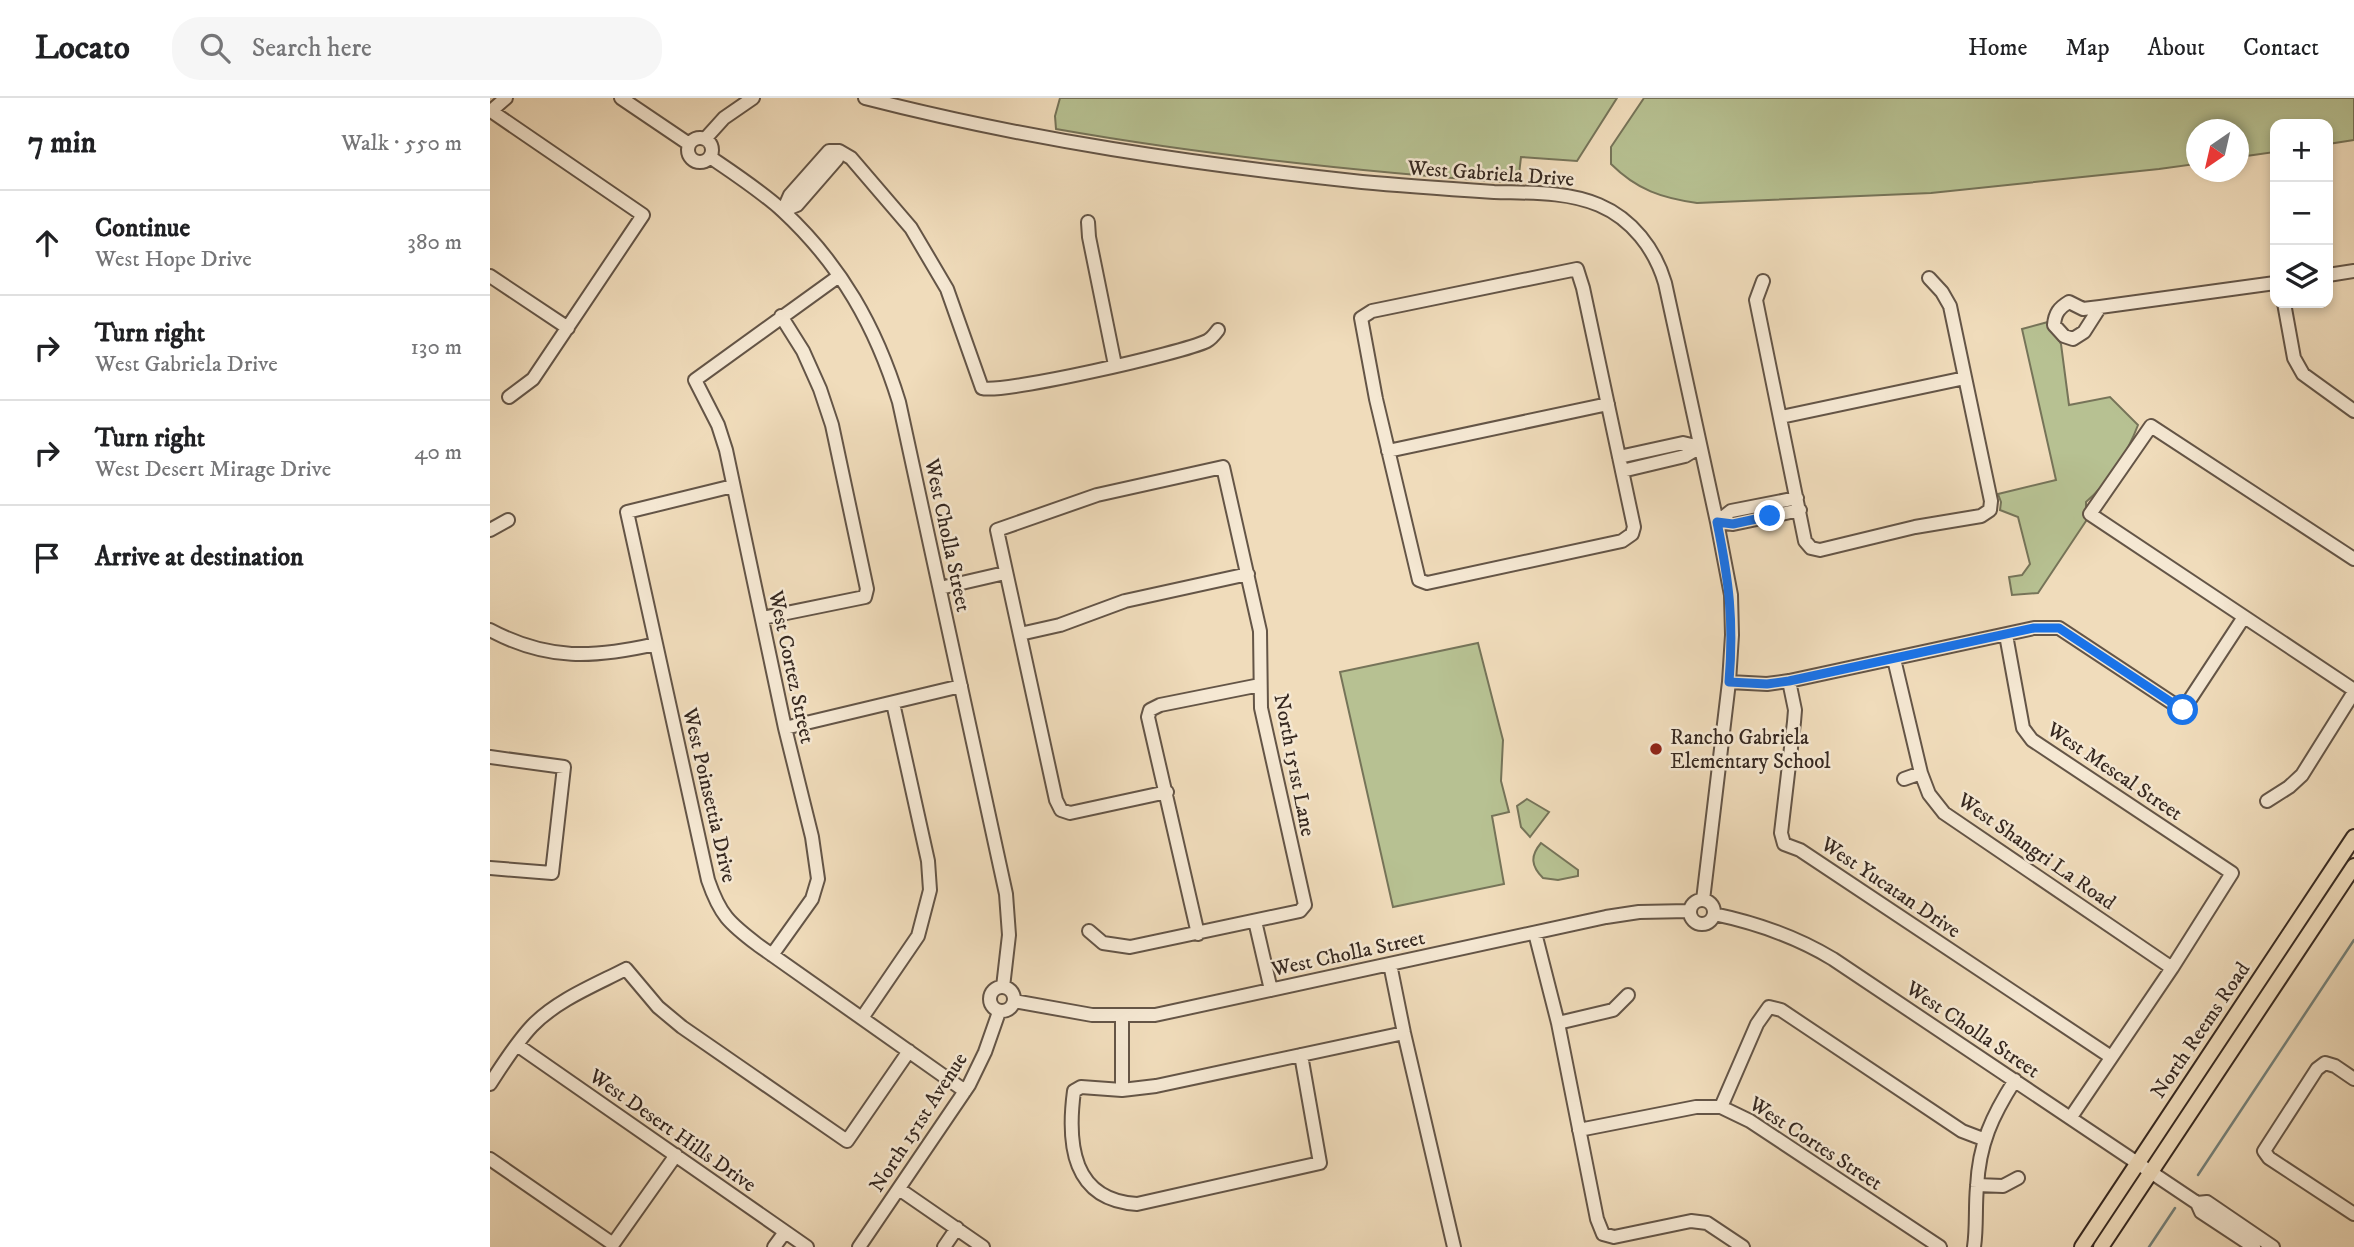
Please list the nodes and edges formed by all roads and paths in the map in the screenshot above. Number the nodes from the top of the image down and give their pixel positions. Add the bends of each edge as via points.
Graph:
1 (506, 98) edge
2 (621, 98) edge
3 (753, 98) edge
4 (865, 98) edge
5 (492, 107) edge
6 (705, 139) junction
7 (689, 144) junction
8 (710, 157) junction
9 (783, 211) junction
10 (1088, 222) dead end
11 (2354, 271) edge
12 (2333, 274) edge
13 (490, 276) edge
14 (839, 276) junction
15 (1929, 278) dead end
16 (1763, 281) dead end
17 (2270, 284) edge
18 (2100, 307) junction
19 (2285, 308) edge
20 (781, 316) junction
21 (568, 328) junction
22 (1218, 330) dead end
23 (1115, 365) junction
24 (1965, 378) junction
25 (509, 397) dead end
26 (1608, 404) junction
27 (2354, 411) edge
28 (1781, 417) junction
29 (1700, 447) junction
30 (1388, 451) junction
31 (1619, 457) junction
32 (1622, 471) junction
33 (733, 486) junction
34 (1798, 504) junction
35 (508, 520) dead end
36 (1717, 522) junction
37 (490, 530) edge
38 (2354, 559) edge
39 (1005, 573) junction
40 (1248, 574) junction
41 (940, 588) junction
42 (2244, 617) junction
43 (762, 618) junction
44 (490, 630) edge
45 (1020, 635) junction
46 (2006, 635) junction
47 (656, 644) junction
48 (1894, 659) junction
49 (1789, 681) junction
50 (1729, 682) junction
51 (1260, 685) junction
52 (961, 686) junction
53 (2354, 691) edge
54 (893, 703) junction
55 (785, 728) junction
56 (490, 757) edge
57 (1921, 774) junction
58 (1904, 779) dead end
59 (1167, 792) junction
60 (2267, 801) dead end
61 (2354, 837) edge
62 (2354, 866) edge
63 (490, 868) edge
64 (1703, 900) junction
65 (1689, 911) junction
66 (1714, 914) junction
67 (1255, 920) junction
68 (1089, 930) dead end
69 (1535, 933) junction
70 (1198, 934) junction
71 (772, 956) junction
72 (1390, 964) junction
73 (2172, 968) junction
74 (1003, 987) junction
75 (1271, 990) junction
76 (1628, 995) dead end
77 (1014, 1001) junction
78 (999, 1012) junction
79 (1122, 1016) junction
80 (862, 1018) junction
81 (1558, 1023) junction
82 (1404, 1033) junction
83 (517, 1045) junction
84 (909, 1051) junction
85 (1301, 1055) junction
86 (2111, 1057) junction
87 (2354, 1079) edge
88 (2015, 1080) junction
89 (490, 1084) edge
90 (1122, 1090) junction
91 (965, 1091) junction
92 (1721, 1107) junction
93 (2071, 1117) junction
94 (1579, 1130) junction
95 (1983, 1139) junction
96 (676, 1155) junction
97 (490, 1158) edge
98 (2138, 1163) junction
99 (2151, 1172) junction
100 (2018, 1178) dead end
101 (1977, 1185) junction
102 (899, 1189) junction
103 (2197, 1203) junction
104 (2354, 1214) edge
105 (957, 1228) junction
106 (785, 1232) junction
107 (774, 1247) edge
108 (807, 1247) edge
109 (859, 1247) edge
110 (944, 1247) edge
111 (983, 1247) edge
112 (1454, 1247) edge
113 (1744, 1247) edge
114 (1940, 1247) edge
115 (1974, 1247) edge
116 (2082, 1247) edge
117 (2101, 1247) edge
118 (2254, 1247) edge
119 (2273, 1247) edge

1 - 5 street
2 - 7 street
3 - 6 street via 724,118
4 - 29 street, West Gabriela Drive via 1057,140 1208,164 1394,185 1569,196 1598,204 1634,230 1661,270
5 - 21 street via 643,215
6 - 7 street via 695,138
6 - 8 street via 712,146
7 - 8 street via 687,152 695,162
8 - 9 street, West Cholla Street
9 - 14 street, West Cholla Street
9 - 23 street via 797,205 838,159 839,151 851,158 911,228 947,289 982,388 1025,385
10 - 23 street
11 - 12 street
13 - 21 street
14 - 20 street
14 - 41 street, West Cholla Street via 886,359
15 - 24 street via 1950,306
16 - 28 street via 1756,300
17 - 18 street
18 - 18 street via 2083,309 2069,302 2059,309 2054,326 2073,339 2084,332
19 - 27 street via 2294,358 2303,374
20 - 33 street, West Cortez Street via 695,380 718,425
20 - 43 street via 820,389 867,589 865,597
21 - 25 street via 533,379
22 - 23 street via 1208,340
24 - 28 street
24 - 34 street via 1991,502 1981,516 1820,550 1805,541
26 - 30 street
26 - 30 street via 1577,269 1373,311 1361,317
26 - 31 street
28 - 34 street
29 - 31 street via 1683,443
29 - 32 street via 1685,457
29 - 36 street, West Gabriela Drive
30 - 32 street via 1419,580 1427,583 1622,541 1634,527
31 - 32 street
33 - 43 street, West Cortez Street
33 - 47 street, West Poinsettia Drive via 627,512
34 - 36 street via 1757,513 1731,512
35 - 37 street
36 - 50 street, West Gabriela Drive via 1731,595
38 - 42 street via 2151,426 2090,514
39 - 40 street, North 151st Lane via 997,530 1097,495 1223,467
39 - 41 street
39 - 45 street
40 - 45 street via 1125,601
40 - 51 street, North 151st Lane via 1260,631
41 - 52 street, West Cholla Street
42 - 46 street via 2183,710 2059,628
42 - 53 street
43 - 55 street, West Cortez Street
44 - 47 street via 509,640 566,654 595,655
45 - 59 street via 1061,810 1070,814
46 - 48 street
46 - 73 street, West Mescal Street via 2023,728 2032,740 2232,873
47 - 71 street, West Poinsettia Drive via 717,906 732,925
48 - 49 street
48 - 57 street, West Shangri La Road
49 - 50 street
49 - 86 street, West Yucatan Drive via 1795,710 1781,833 1784,844 1800,849
50 - 64 street, West Gabriela Drive
51 - 59 street via 1150,709 1148,717
51 - 67 street, North 151st Lane via 1261,708 1305,905 1300,911
52 - 54 street
52 - 74 street, West Cholla Street via 1006,894 1009,935
53 - 60 street via 2302,775
54 - 55 street
54 - 80 street via 928,861 930,890 918,936
55 - 71 street, West Cortez Street via 818,879 811,899
56 - 63 street via 564,767 552,873
57 - 58 street
57 - 73 street, West Shangri La Road via 1944,813
59 - 70 street
61 - 98 main road, North Reems Road
62 - 99 main road, North Reems Road
64 - 65 street via 1692,904
64 - 66 street via 1713,906
65 - 66 street via 1691,919 1703,925
65 - 69 street, West Cholla Street via 1619,915
66 - 88 street, West Cholla Street via 1762,925 1815,948
67 - 70 street
67 - 75 street
68 - 70 street via 1103,943 1130,947
69 - 72 street, West Cholla Street
69 - 81 street
71 - 80 street, West Poinsettia Drive
72 - 75 street, West Cholla Street
72 - 82 street
73 - 86 street
74 - 77 street via 1013,993
74 - 78 street via 995,989 989,1000
75 - 79 street, West Cholla Street via 1155,1014
76 - 81 street via 1613,1010
77 - 78 street via 1010,1009
77 - 79 street, West Cholla Street
78 - 91 street, North 151st Avenue
79 - 90 street
80 - 84 street, West Poinsettia Drive
81 - 94 street
82 - 85 street
82 - 112 street
83 - 84 street via 544,1015 626,969 657,1007 682,1027 847,1141
83 - 89 street
83 - 96 street, West Desert Hills Drive
84 - 91 street, West Poinsettia Drive
85 - 90 street
85 - 90 street via 1320,1163 1137,1204 1096,1192 1079,1172 1074,1153 1074,1091 1081,1087
86 - 93 street
87 - 104 street via 2325,1063 2317,1069 2264,1152
88 - 93 street, West Cholla Street
88 - 95 street
91 - 102 street, North 151st Avenue
92 - 94 street, West Cortes Street via 1696,1107
92 - 95 street via 1769,1007 1781,1010 1962,1131
92 - 114 street, West Cortes Street via 1750,1121
93 - 98 street, West Cholla Street
94 - 113 street via 1603,1234 1614,1237 1691,1221 1707,1223
95 - 101 street
96 - 97 street via 613,1244
96 - 106 street, West Desert Hills Drive
98 - 99 street, West Cholla Street
98 - 116 main road, North Reems Road
99 - 103 street, West Cholla Street
99 - 117 main road, North Reems Road
100 - 101 street via 2003,1186
101 - 115 street
102 - 105 street
102 - 109 street, North 151st Avenue
103 - 118 street, West Cholla Street via 2201,1212
103 - 119 street, West Cholla Street via 2207,1202
105 - 110 street
105 - 111 street
106 - 107 street
106 - 108 street, West Desert Hills Drive

